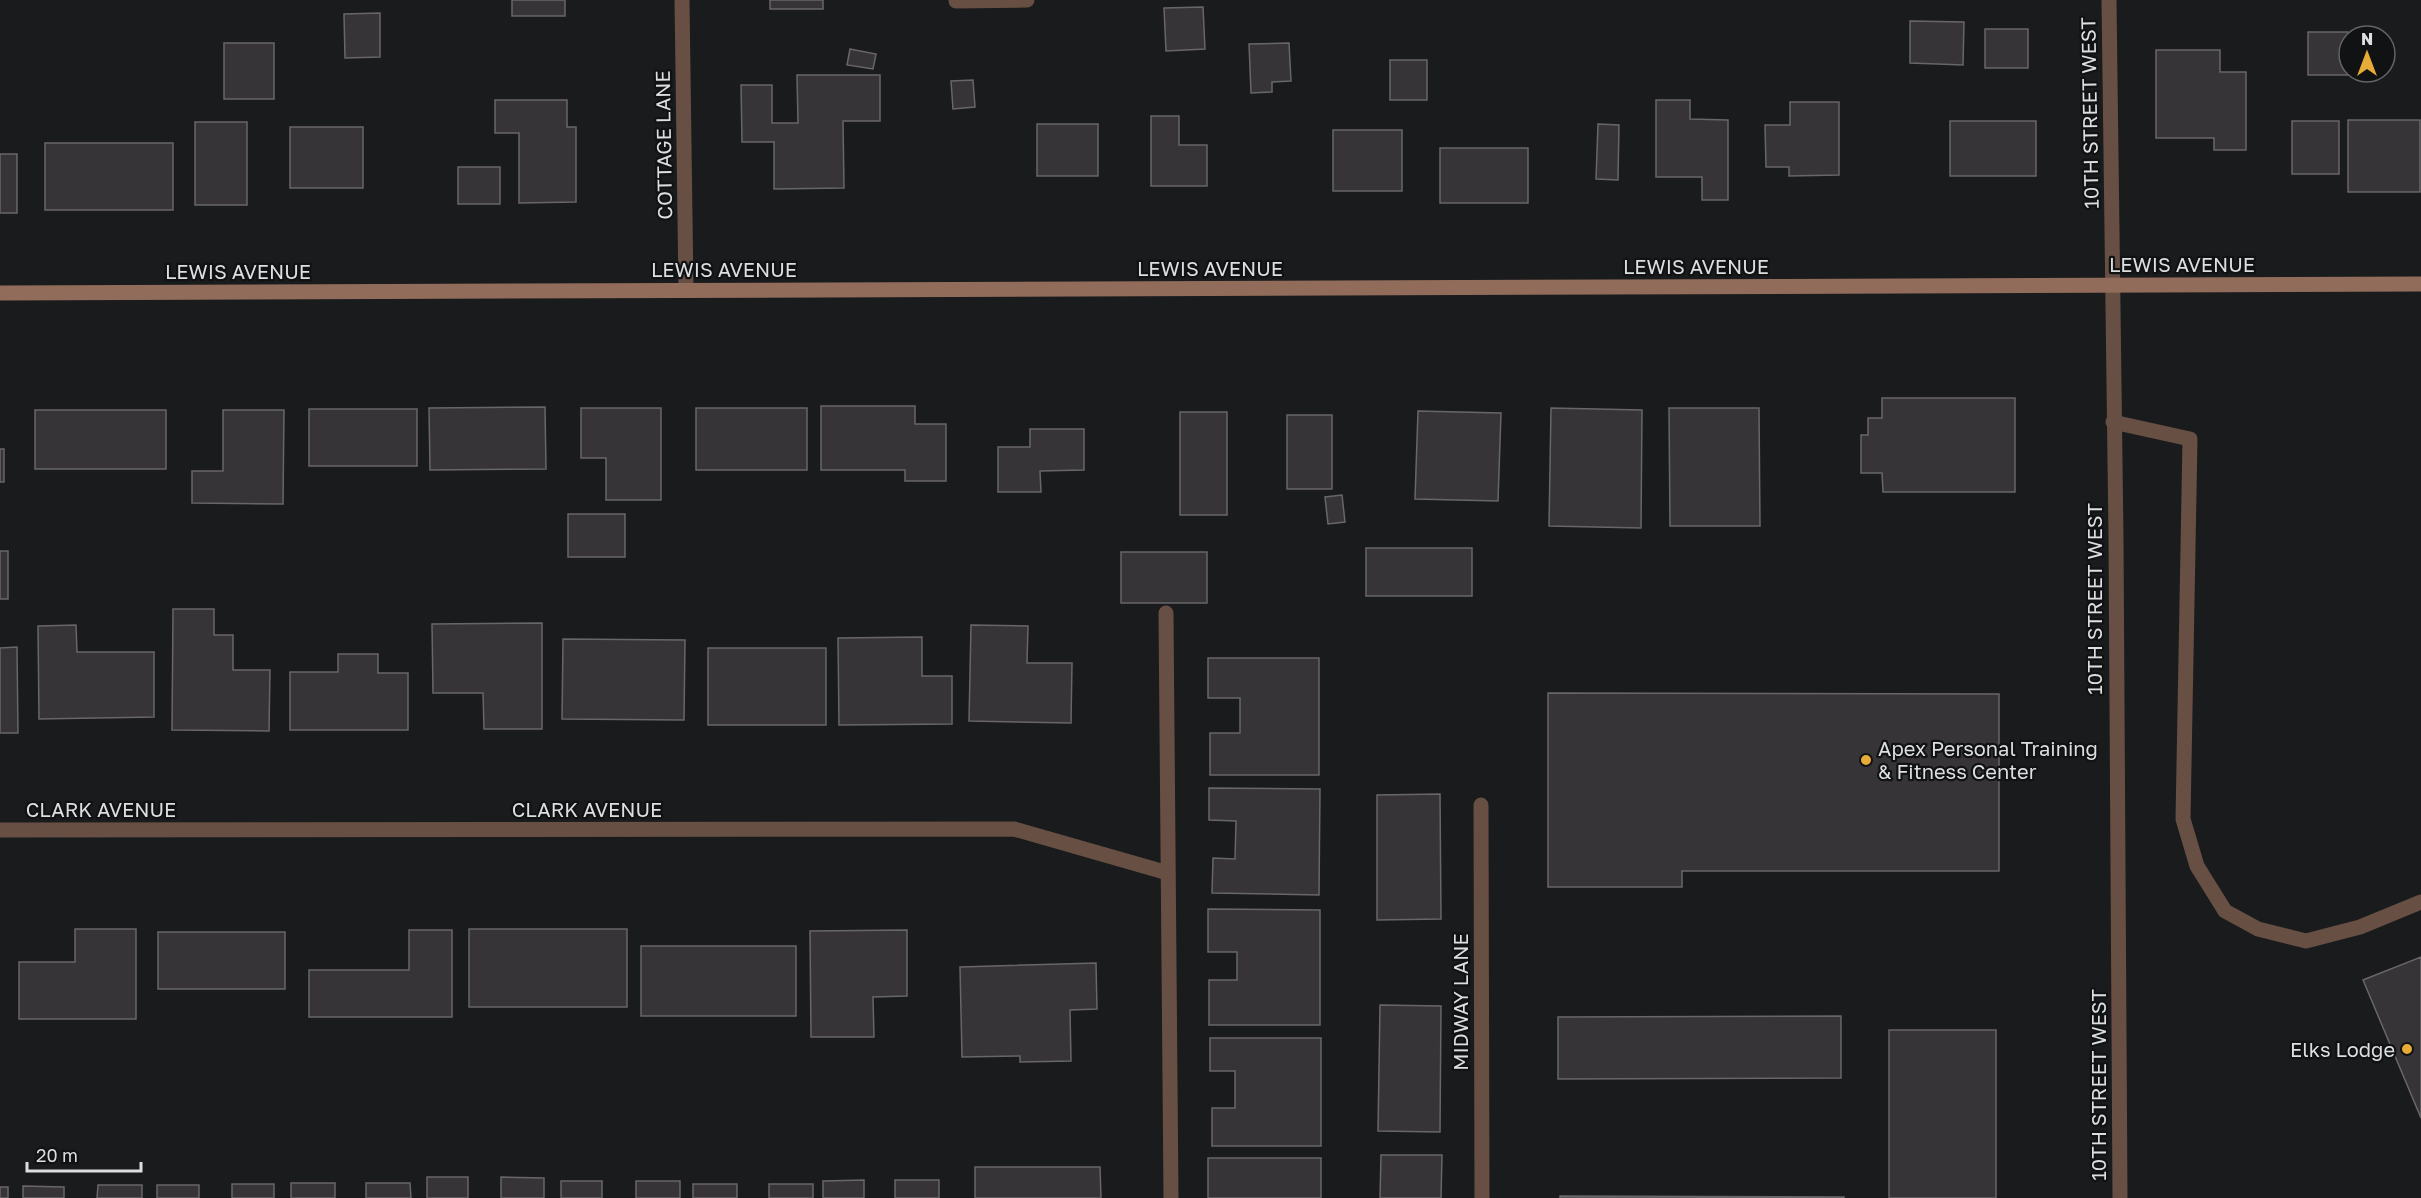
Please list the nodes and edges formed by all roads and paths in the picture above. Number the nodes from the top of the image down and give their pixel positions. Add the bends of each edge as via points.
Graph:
1 (682, 0) edge
2 (1027, 0) edge
3 (2109, 0) edge
4 (956, 1) edge
5 (2421, 284) edge
6 (2112, 285) junction
7 (686, 290) junction
8 (0, 293) edge
9 (2113, 422) junction
10 (1166, 613) dead end
11 (1481, 805) dead end
12 (0, 830) edge
13 (1168, 873) junction
14 (2421, 902) edge
15 (1171, 1198) edge
16 (1482, 1198) edge
17 (2120, 1198) edge

1 - 7 street, COTTAGE LANE
2 - 4 street
3 - 6 street, 10TH STREET WEST
5 - 6 street, LEWIS AVENUE
6 - 7 street, LEWIS AVENUE
6 - 9 street, 10TH STREET WEST
7 - 8 street, LEWIS AVENUE
9 - 14 street via 2190,439 2183,819 2197,866 2225,911 2258,929 2306,941 2360,927
9 - 17 street, 10TH STREET WEST
10 - 13 street
11 - 16 street, MIDWAY LANE
12 - 13 street, CLARK AVENUE via 1014,829
13 - 15 street

